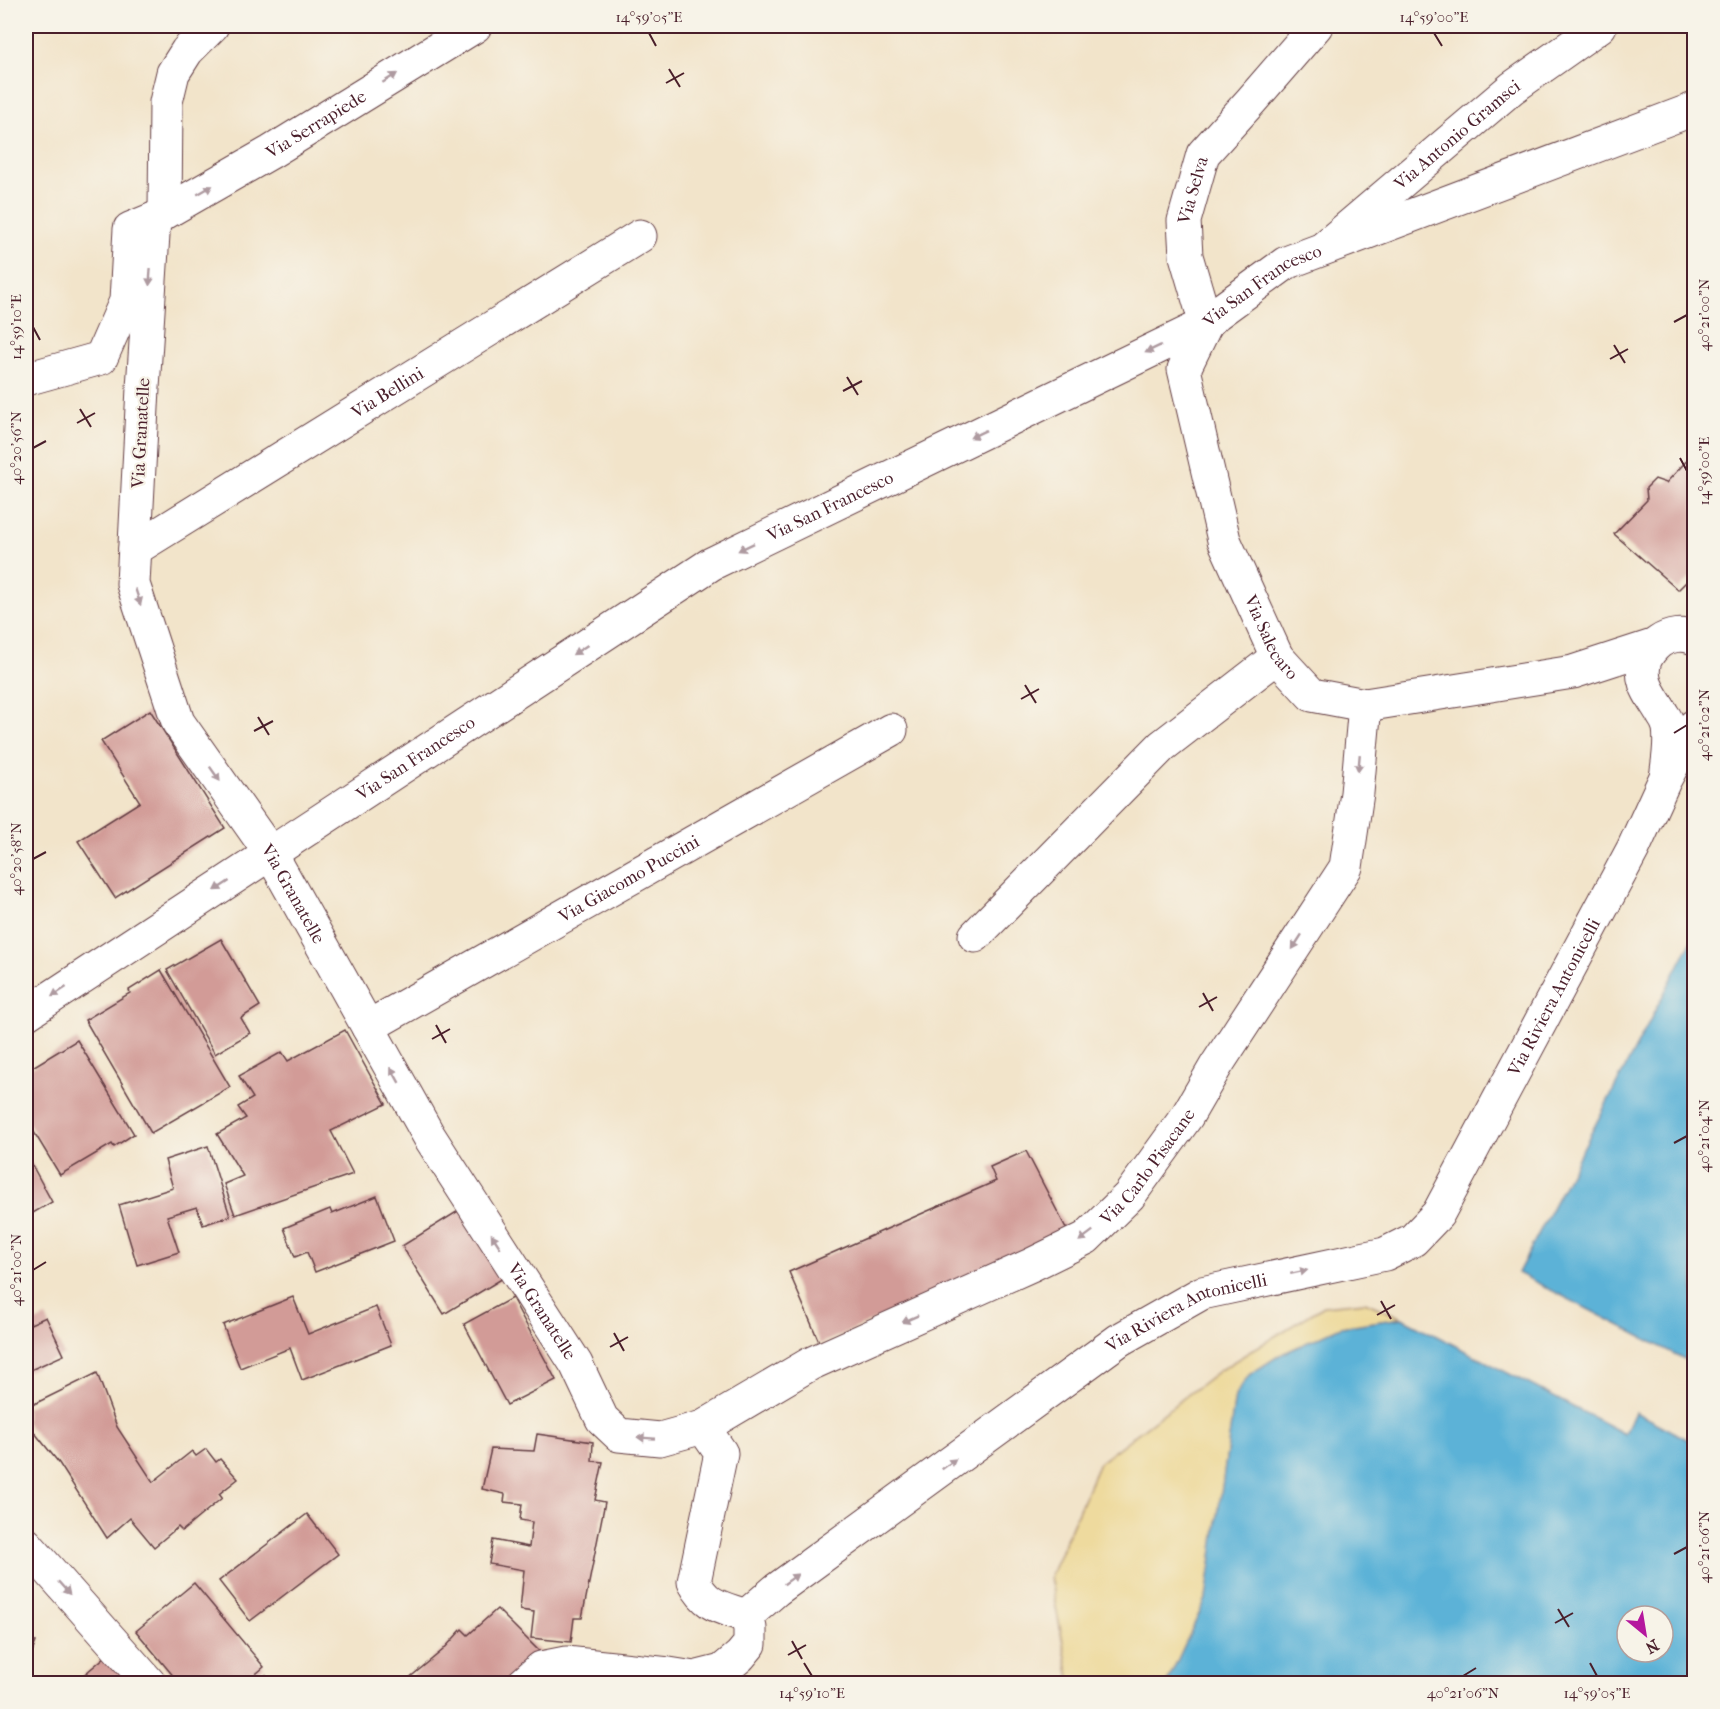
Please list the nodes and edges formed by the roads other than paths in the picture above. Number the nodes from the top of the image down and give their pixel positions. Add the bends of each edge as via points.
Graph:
1 (212, 26) edge
2 (475, 26) edge
3 (1316, 26) edge
4 (1600, 26) edge
5 (1695, 109) edge
6 (160, 216) junction
7 (640, 236) dead end
8 (1321, 250) junction
9 (1206, 324) junction
10 (26, 379) edge
11 (135, 549) junction
12 (1693, 636) edge
13 (1653, 646) junction
14 (1277, 657) junction
15 (1572, 672) junction
16 (1652, 697) junction
17 (1365, 705) junction
18 (1695, 708) edge
19 (1695, 726) edge
20 (891, 730) dead end
21 (1665, 779) junction
22 (271, 854) junction
23 (975, 936) dead end
24 (26, 1014) edge
25 (368, 1027) junction
26 (703, 1427) junction
27 (26, 1544) edge
28 (746, 1616) junction
29 (150, 1683) edge
30 (523, 1683) edge

1 - 6 street, Via Granatelle via 187,51 173,73 166,102
6 -> 2 street, Via Serrapiede
3 - 9 street, Via Selva via 1203,154 1184,222 1186,256
4 - 8 street, Via Antonio Gramsci via 1512,88
5 - 8 street, Via San Francesco
6 - 10 street, Via Serrapiede via 130,229 126,301 101,358
6 -> 11 street, Via Granatelle via 142,388
7 - 11 street, Via Bellini
8 - 9 street, Via San Francesco via 1286,263
9 - 14 street, Via Salecaro via 1184,369 1224,540
9 -> 22 street, Via San Francesco via 711,564
11 -> 22 street, Via Granatelle via 134,584 178,722
12 - 13 street via 1676,635
13 - 15 street, Via Salecaro
13 - 16 street, Via Riviera Antonicelli via 1643,668 1643,681
14 - 17 street, Via Salecaro via 1312,695
14 - 23 street via 1162,746
15 - 16 street, Via Salecaro via 1602,678
15 - 17 street, Via Salecaro
16 - 18 street via 1666,708
16 - 21 street, Via Riviera Antonicelli via 1669,725
17 -> 26 street, Via Carlo Pisacane via 1346,867 1187,1116 1129,1196 1086,1238 810,1364
19 - 21 street, Via Riviera Antonicelli
20 - 25 street, Via Giacomo Puccini
28 -> 21 street, Via Riviera Antonicelli via 776,1590 1119,1340 1202,1293 1385,1254 1413,1240 1438,1214 1633,849
22 -> 24 street, Via San Francesco
22 - 25 street, Via Granatelle
26 -> 25 street, Via Granatelle via 660,1438 619,1436 602,1419 576,1364 429,1136
26 - 28 street via 721,1453 694,1582 713,1604
27 -> 29 street
28 - 30 street via 750,1644 722,1671 694,1678 566,1663 541,1668

